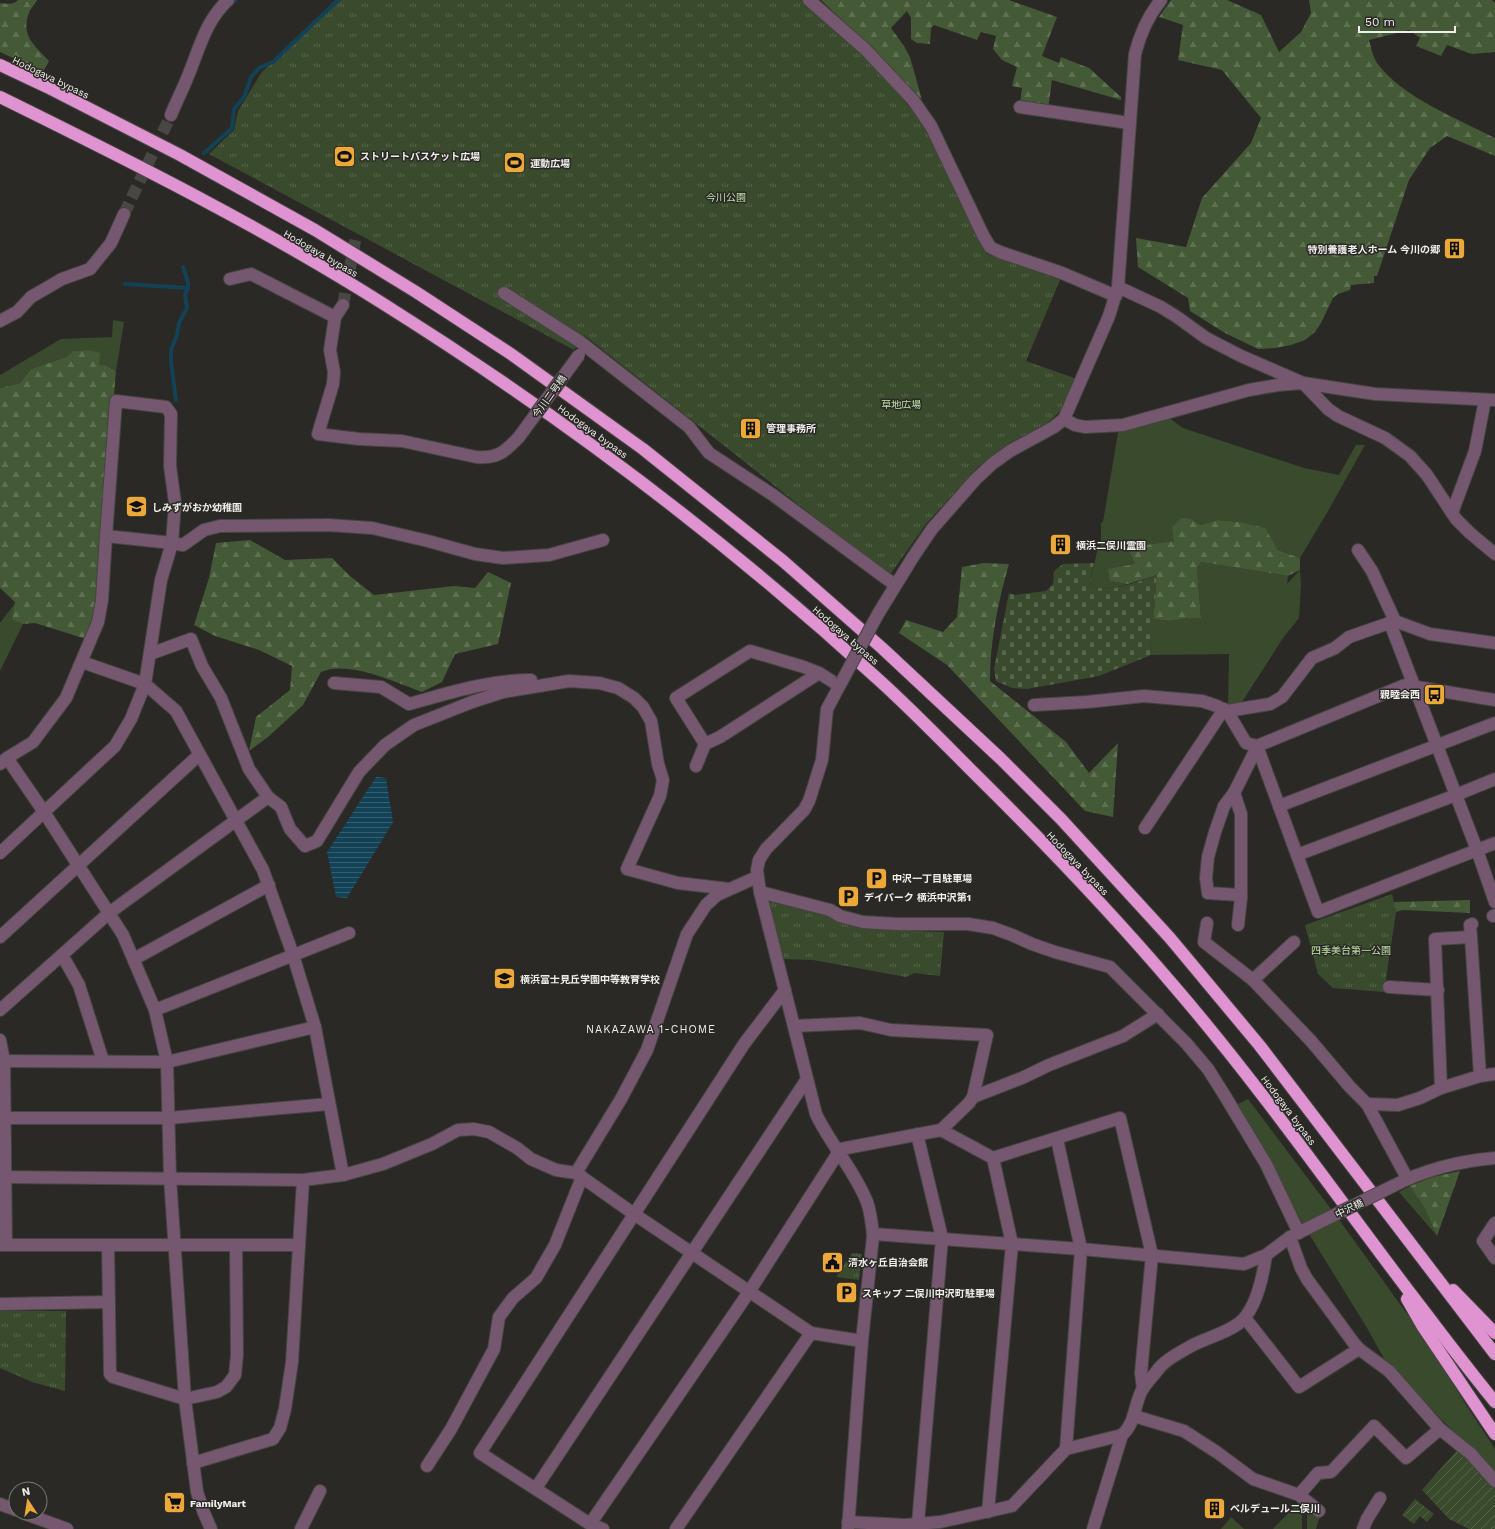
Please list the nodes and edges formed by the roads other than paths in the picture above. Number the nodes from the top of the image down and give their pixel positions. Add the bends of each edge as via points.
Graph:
1 (228, 0) edge
2 (809, 0) edge
3 (1156, 1) edge
4 (0, 65) edge
5 (0, 97) edge
6 (1020, 107) dead end
7 (170, 115) tunnel mouth
8 (1130, 123) junction
9 (124, 214) tunnel mouth
10 (230, 279) dead end
11 (1117, 291) junction
12 (504, 293) dead end
13 (343, 305) tunnel mouth
14 (336, 317) junction
15 (0, 321) edge
16 (582, 350) junction
17 (1303, 384) junction
18 (1490, 400) edge
19 (1064, 419) junction
20 (1452, 513) junction
21 (106, 536) junction
22 (603, 540) dead end
23 (172, 543) junction
24 (1358, 550) dead end
25 (1495, 554) edge
26 (895, 586) junction
27 (1393, 622) junction
28 (1495, 643) edge
29 (150, 654) junction
30 (82, 662) junction
31 (819, 673) junction
32 (569, 681) junction
33 (334, 683) dead end
34 (840, 683) junction
35 (145, 684) junction
36 (1415, 686) junction
37 (1495, 700) edge
38 (1034, 705) dead end
39 (1225, 710) junction
40 (1495, 723) edge
41 (705, 744) junction
42 (1436, 745) junction
43 (1257, 747) junction
44 (199, 755) junction
45 (3, 761) edge
46 (696, 766) dead end
47 (1495, 779) edge
48 (1234, 793) junction
49 (1456, 796) junction
50 (268, 797) junction
51 (1279, 806) junction
52 (44, 812) junction
53 (236, 819) junction
54 (1145, 828) dead end
55 (1495, 843) edge
56 (1477, 850) junction
57 (0, 853) edge
58 (1297, 855) junction
59 (78, 865) junction
60 (757, 877) junction
61 (269, 885) junction
62 (729, 889) junction
63 (760, 892) junction
64 (1240, 895) junction
65 (1495, 902) edge
66 (109, 913) junction
67 (1207, 923) dead end
68 (1472, 924) dead end
69 (1238, 925) dead end
70 (349, 933) dead end
71 (0, 936) edge
72 (1471, 937) junction
73 (1294, 942) dead end
74 (62, 955) junction
75 (293, 955) junction
76 (134, 959) junction
77 (1253, 980) junction
78 (1389, 987) dead end
79 (785, 990) junction
80 (1438, 990) junction
81 (0, 1010) edge
82 (155, 1010) junction
83 (1158, 1014) junction
84 (794, 1026) junction
85 (315, 1028) junction
86 (0, 1040) edge
87 (2, 1061) edge
88 (103, 1061) junction
89 (167, 1062) junction
90 (1495, 1074) edge
91 (1480, 1076) junction
92 (807, 1079) junction
93 (1441, 1088) junction
94 (973, 1097) junction
95 (329, 1104) junction
96 (1367, 1104) junction
97 (2, 1118) edge
98 (169, 1118) junction
99 (941, 1130) junction
100 (917, 1134) junction
101 (1056, 1139) junction
102 (838, 1153) junction
103 (993, 1158) junction
104 (1495, 1158) edge
105 (343, 1175) junction
106 (579, 1175) junction
107 (3, 1177) edge
108 (170, 1178) junction
109 (1407, 1178) junction
110 (303, 1180) junction
111 (634, 1214) junction
112 (1495, 1223) edge
113 (1298, 1233) junction
114 (873, 1234) junction
115 (942, 1238) junction
116 (1012, 1244) junction
117 (3, 1245) edge
118 (108, 1245) junction
119 (174, 1245) junction
120 (236, 1245) junction
121 (298, 1245) junction
122 (1081, 1249) junction
123 (1416, 1251) junction
124 (692, 1253) junction
125 (1381, 1254) junction
126 (1152, 1255) junction
127 (1266, 1255) junction
128 (1495, 1258) edge
129 (749, 1292) junction
130 (108, 1302) junction
131 (0, 1304) edge
132 (1245, 1318) junction
133 (811, 1333) junction
134 (1495, 1333) edge
135 (862, 1341) junction
136 (1359, 1349) junction
137 (1495, 1354) edge
138 (1142, 1389) junction
139 (185, 1399) junction
140 (1495, 1402) edge
141 (1134, 1416) junction
142 (1440, 1429) junction
143 (1495, 1434) edge
144 (1122, 1435) junction
145 (1066, 1449) junction
146 (193, 1463) junction
147 (427, 1466) dead end
148 (1495, 1481) edge
149 (536, 1488) junction
150 (320, 1491) dead end
151 (1299, 1495) junction
152 (1380, 1498) dead end
153 (1318, 1511) dead end
154 (988, 1512) junction
155 (45, 1521) edge
156 (590, 1524) junction
157 (918, 1524) junction
158 (848, 1525) edge
159 (67, 1529) edge
160 (211, 1529) edge
161 (301, 1529) edge
162 (603, 1529) edge
163 (676, 1529) edge
164 (1093, 1529) edge
165 (1363, 1529) edge

1 - 7 street via 207,28
2 - 11 street via 865,49 913,100 931,126 990,247
3 - 8 street via 1139,38 1135,54
4 - 123 highway, Hodogaya bypass via 180,155 315,230 416,292 511,354 643,449 783,561 882,648 995,753 1061,819 1170,938 1260,1046
5 - 125 highway, Hodogaya bypass via 248,224 381,302 518,392 630,472 737,557 884,684 1016,815 1114,918 1230,1054
6 - 8 street
8 - 11 street
9 - 15 street via 110,243 90,269 62,279 31,297 17,312
10 - 14 street via 251,274
11 - 17 street via 1161,307 1213,342
11 - 19 street via 1109,316
12 - 16 street
13 - 14 street
14 - 16 street, 今川二号橋, bridge via 330,350 334,384 318,434 402,441 476,457 487,458 508,449
16 - 26 street via 689,427 709,453 773,495
17 - 18 street via 1375,394
17 - 19 street via 1249,390 1123,425 1085,427
17 - 20 street via 1328,409 1385,438 1410,456 1427,475
18 - 20 street via 1475,451
19 - 26 street via 1010,451 975,480 932,529
20 - 25 street via 1470,533
21 - 23 street
21 - 23 street via 116,401 166,407 172,414 170,466 175,503
21 - 30 street via 98,622
22 - 23 street via 549,555 503,558 475,554 428,540 372,528 328,525 220,526 204,530 182,545
23 - 29 street via 161,580
24 - 27 street via 1372,571
26 - 34 street, bridge
27 - 28 street via 1430,634
27 - 36 street
27 - 39 street via 1349,637 1334,648 1312,658 1282,697 1270,704
29 - 35 street
29 - 50 street via 191,639 202,666 221,698 249,769
30 - 35 street
30 - 45 street via 66,698 33,742
31 - 34 street
31 - 41 street
31 - 41 street via 750,651 676,698
32 - 33 street via 502,682 409,704 381,687
32 - 50 street via 503,692 414,725 385,745 359,772 317,841 305,846 290,829 281,806
32 - 62 street via 599,683 618,688 634,698 651,721 663,780 660,796 627,869 678,883
34 - 60 street via 827,709 822,760 809,801 804,810 766,849 759,860
35 - 44 street via 176,711
35 - 52 street via 131,719 115,746
36 - 37 street
36 - 42 street
36 - 43 street via 1406,685
38 - 39 street via 1144,696 1202,701
39 - 43 street via 1246,744
39 - 54 street
40 - 42 street
41 - 46 street
42 - 49 street
42 - 51 street
43 - 48 street
43 - 51 street
44 - 53 street
44 - 59 street
45 - 52 street
47 - 49 street
48 - 64 street via 1241,814
48 - 64 street via 1224,806 1208,857 1206,878 1210,897
49 - 56 street
49 - 58 street
50 - 53 street
51 - 58 street
52 - 57 street
52 - 59 street
53 - 61 street
53 - 66 street
55 - 56 street
56 - 58 street via 1318,912
56 - 65 street
59 - 66 street
59 - 71 street
60 - 62 street
60 - 63 street
61 - 75 street
61 - 76 street
62 - 106 street via 706,905 687,934 647,1050
63 - 79 street
63 - 83 street via 830,910 840,916 863,922 968,924 993,928 1055,952 1110,967
64 - 69 street
66 - 74 street
66 - 76 street
67 - 77 street via 1204,942
68 - 72 street
70 - 75 street
72 - 80 street via 1435,939
72 - 91 street
73 - 77 street
74 - 81 street
74 - 88 street via 79,985
75 - 82 street
75 - 85 street
76 - 82 street
77 - 96 street
78 - 80 street
79 - 84 street
79 - 111 street via 744,1044
80 - 93 street
82 - 89 street
83 - 94 street via 1122,1036
83 - 113 street via 1186,1042 1226,1096 1266,1164
84 - 92 street
84 - 94 street via 860,1023 892,1030 987,1035
85 - 89 street
85 - 95 street
86 - 87 street
87 - 88 street
87 - 97 street
88 - 89 street
89 - 98 street
90 - 91 street
91 - 93 street
92 - 102 street via 816,1114
92 - 124 street
93 - 96 street via 1398,1105
94 - 99 street
95 - 98 street
95 - 105 street
96 - 109 street
97 - 98 street
97 - 107 street
98 - 108 street
99 - 100 street
99 - 103 street
100 - 102 street via 841,1149
100 - 115 street
101 - 103 street
101 - 122 street
101 - 126 street via 1120,1118
102 - 114 street via 867,1202
102 - 129 street
103 - 116 street
104 - 109 street, 中沢橋 via 1447,1164
105 - 106 street via 383,1164 432,1144 458,1130 474,1129 489,1132 556,1170
105 - 110 street
106 - 111 street
106 - 147 street via 555,1245 536,1278 514,1298 499,1317 494,1349 451,1430
107 - 108 street
107 - 117 street
108 - 110 street
108 - 119 street
109 - 113 street, 中沢橋, bridge
110 - 121 street
111 - 124 street
111 - 149 street via 480,1453
112 - 128 street via 1483,1241
113 - 127 street, 中沢橋
113 - 136 street via 1301,1268
114 - 115 street, 中沢橋
114 - 135 street
115 - 116 street, 中沢橋
115 - 157 street
116 - 122 street, 中沢橋
116 - 154 street
117 - 118 street
118 - 119 street
118 - 130 street
119 - 120 street
119 - 139 street
120 - 121 street
120 - 139 street via 235,1375 226,1388
121 - 146 street via 292,1362 280,1428 273,1439
122 - 126 street, 中沢橋
122 - 145 street
123 - 134 highway
123 - 137 highway, Hodogaya bypass
124 - 129 street
124 - 149 street
125 - 140 highway, Hodogaya bypass
125 - 143 highway via 1423,1327
126 - 127 street, 中沢橋 via 1244,1264
126 - 138 street via 1141,1373
127 - 132 street via 1257,1294
129 - 133 street
129 - 156 street
130 - 131 street
130 - 139 street via 111,1376
132 - 136 street via 1299,1387
132 - 138 street via 1237,1325 1179,1353 1162,1365
133 - 135 street
133 - 163 street
135 - 158 street
136 - 142 street via 1389,1371
138 - 141 street
139 - 146 street
141 - 144 street via 1129,1429
141 - 151 street via 1184,1431 1253,1479
142 - 148 street via 1471,1454
142 - 151 street via 1406,1458 1374,1426 1331,1472 1318,1473
144 - 145 street
144 - 164 street
145 - 154 street via 1012,1506
146 - 160 street via 197,1492
149 - 156 street
150 - 161 street
151 - 153 street
152 - 165 street via 1366,1519
154 - 157 street
155 - 159 street
156 - 162 street
157 - 158 street

